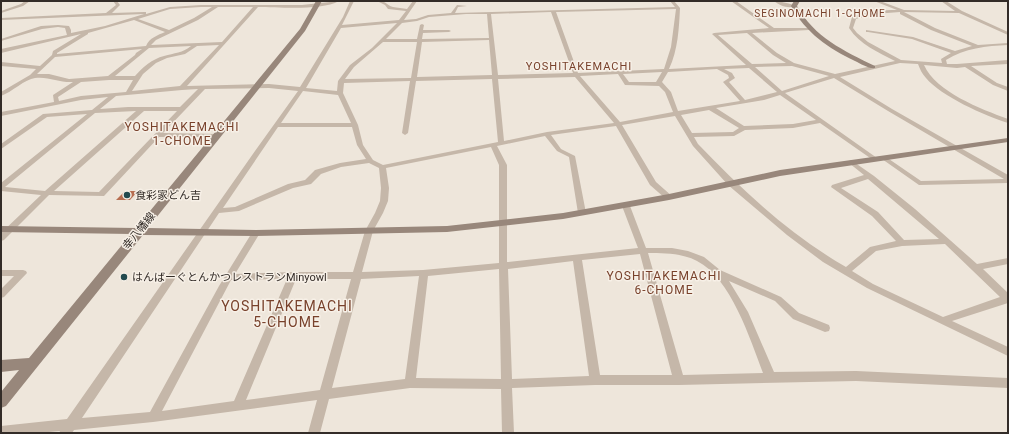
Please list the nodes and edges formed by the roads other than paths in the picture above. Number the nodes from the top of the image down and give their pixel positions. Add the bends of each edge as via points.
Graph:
1 (28, 1) edge
2 (115, 1) edge
3 (180, 1) edge
4 (208, 1) edge
5 (225, 1) edge
6 (276, 1) edge
7 (337, 1) edge
8 (353, 1) edge
9 (379, 1) edge
10 (415, 1) edge
11 (672, 1) edge
12 (733, 1) edge
13 (776, 1) edge
14 (876, 1) edge
15 (943, 1) edge
16 (318, 3) edge
17 (796, 4) edge
18 (200, 6) junction
19 (217, 6) junction
20 (271, 6) junction
21 (465, 6) dead end
22 (256, 7) junction
23 (170, 8) junction
24 (678, 8) junction
25 (409, 10) junction
26 (553, 11) junction
27 (1, 12) edge
28 (154, 12) junction
29 (489, 12) junction
30 (900, 12) junction
31 (908, 12) junction
32 (960, 12) junction
33 (107, 14) junction
34 (452, 14) junction
35 (135, 18) junction
36 (1, 20) edge
37 (400, 22) junction
38 (422, 25) dead end
39 (338, 27) junction
40 (809, 29) junction
41 (90, 30) junction
42 (769, 30) junction
43 (167, 31) junction
44 (449, 31) dead end
45 (868, 31) dead end
46 (420, 32) junction
47 (747, 32) junction
48 (1008, 34) edge
49 (69, 35) junction
50 (18, 36) junction
51 (59, 37) junction
52 (492, 39) junction
53 (1, 40) edge
54 (418, 40) junction
55 (382, 41) junction
56 (222, 43) junction
57 (196, 44) junction
58 (1008, 44) edge
59 (148, 47) junction
60 (979, 47) junction
61 (1, 51) edge
62 (955, 53) junction
63 (54, 56) junction
64 (900, 61) junction
65 (920, 62) junction
66 (1008, 62) edge
67 (1, 64) edge
68 (792, 64) junction
69 (945, 65) junction
70 (751, 66) junction
71 (967, 66) junction
72 (873, 67) junction
73 (41, 68) junction
74 (717, 68) junction
75 (667, 71) junction
76 (620, 73) junction
77 (576, 75) junction
78 (32, 76) junction
79 (835, 76) junction
80 (109, 78) junction
81 (136, 78) junction
82 (494, 78) junction
83 (83, 79) junction
84 (413, 79) junction
85 (341, 81) junction
86 (659, 84) junction
87 (257, 87) junction
88 (182, 88) junction
89 (203, 88) junction
90 (302, 89) junction
91 (1008, 89) edge
92 (780, 92) junction
93 (128, 93) junction
94 (340, 93) junction
95 (1, 94) edge
96 (115, 94) junction
97 (744, 102) junction
98 (57, 103) junction
99 (711, 108) junction
100 (142, 109) junction
101 (182, 109) junction
102 (93, 112) junction
103 (1, 114) edge
104 (676, 114) junction
105 (823, 121) junction
106 (1008, 121) edge
107 (618, 124) junction
108 (276, 125) junction
109 (356, 125) junction
110 (743, 128) junction
111 (405, 133) dead end
112 (546, 134) junction
113 (689, 135) junction
114 (157, 136) junction
115 (217, 136) junction
116 (1008, 140) edge
117 (497, 144) junction
118 (1, 147) edge
119 (957, 147) junction
120 (880, 158) junction
121 (370, 161) junction
122 (851, 162) junction
123 (382, 167) junction
124 (869, 176) junction
125 (1008, 179) edge
126 (731, 183) junction
127 (1, 188) edge
128 (47, 193) junction
129 (669, 197) junction
130 (626, 206) junction
131 (218, 211) junction
132 (582, 213) junction
133 (504, 223) junction
134 (6, 229) edge
135 (205, 231) junction
136 (138, 232) junction
137 (369, 232) junction
138 (256, 233) junction
139 (1, 238) edge
140 (947, 241) junction
141 (902, 243) junction
142 (643, 250) junction
143 (577, 258) junction
144 (1008, 261) edge
145 (503, 266) junction
146 (977, 267) junction
147 (718, 272) junction
148 (846, 272) junction
149 (1, 273) edge
150 (424, 273) junction
151 (293, 275) junction
152 (357, 276) junction
153 (229, 277) junction
154 (1, 295) edge
155 (1008, 299) edge
156 (944, 320) junction
157 (825, 328) dead end
158 (995, 346) junction
159 (1008, 352) edge
160 (1008, 359) edge
161 (32, 363) junction
162 (1, 366) edge
163 (770, 377) junction
164 (595, 380) junction
165 (680, 380) junction
166 (410, 383) junction
167 (1008, 383) edge
168 (506, 384) junction
169 (323, 396) junction
170 (1, 402) edge
171 (238, 406) junction
172 (153, 417) junction
173 (68, 429) edge
174 (1, 431) edge
175 (314, 433) edge
176 (508, 433) edge

1 - 27 street
2 - 33 street via 118,5
3 - 23 street
4 - 18 street
5 - 19 street
6 - 20 street
7 - 16 street
8 - 39 street
9 - 25 street via 390,8
10 - 25 street
11 - 24 street
12 - 42 street via 772,28
13 - 17 street via 783,5
14 - 31 street
15 - 32 street
16 - 20 street
16 - 87 street, 幸八幡線 via 303,30
17 - 40 street via 800,20
18 - 19 street
18 - 23 street
19 - 22 street
19 - 43 street via 196,19
20 - 22 street
21 - 34 street via 457,6
22 - 56 street
23 - 28 street
24 - 26 street
24 - 75 street via 677,34
25 - 37 street
26 - 29 street
26 - 77 street
28 - 33 street
28 - 35 street
29 - 34 street
29 - 52 street
30 - 31 street
30 - 60 street via 933,29
30 - 64 street via 861,15 854,18 851,28 868,43
31 - 32 street
32 - 48 street
33 - 36 street
34 - 37 street
35 - 41 street
35 - 43 street
37 - 39 street
37 - 55 street
38 - 46 street
39 - 90 street
40 - 42 street
40 - 72 street via 841,52
41 - 49 street
41 - 63 street via 55,52
42 - 47 street
43 - 59 street via 150,42
44 - 46 street
45 - 62 street via 913,38
46 - 54 street
47 - 68 street
47 - 70 street via 714,34
49 - 50 street via 67,27 55,25
49 - 51 street
50 - 51 street
50 - 53 street
51 - 61 street
52 - 54 street
52 - 82 street
54 - 55 street
54 - 84 street
55 - 85 street via 352,66
56 - 57 street
56 - 88 street
57 - 59 street
57 - 81 street via 189,51 159,59
58 - 60 street
59 - 63 street
59 - 80 street
60 - 62 street
62 - 69 street via 943,60
63 - 73 street
64 - 65 street
64 - 72 street
65 - 69 street
65 - 106 street via 929,78 939,86 974,106
66 - 71 street
67 - 73 street
68 - 70 street
68 - 79 street
69 - 71 street
70 - 74 street
70 - 92 street
71 - 91 street
72 - 79 street
73 - 78 street
74 - 75 street
74 - 97 street via 730,74 732,78 726,82
75 - 76 street
75 - 86 street
76 - 77 street
76 - 86 street via 627,84
77 - 82 street
77 - 107 street
78 - 83 street via 49,76 69,81
78 - 95 street
79 - 92 street
79 - 119 street
80 - 81 street
80 - 83 street
81 - 93 street
82 - 84 street
82 - 117 street
83 - 98 street via 55,96
84 - 85 street
84 - 111 street
85 - 94 street
86 - 104 street via 668,92
87 - 89 street
87 - 90 street
87 - 115 street, 幸八幡線
88 - 89 street
88 - 93 street
89 - 101 street
90 - 94 street
90 - 108 street
92 - 97 street
92 - 105 street
93 - 96 street
94 - 109 street
96 - 98 street
96 - 102 street
97 - 99 street
98 - 103 street
99 - 104 street
99 - 110 street
100 - 101 street
100 - 102 street
100 - 128 street
101 - 114 street
102 - 118 street via 45,115
102 - 127 street
104 - 107 street
104 - 113 street
105 - 110 street via 793,126
105 - 120 street
107 - 112 street
107 - 129 street via 653,183
108 - 109 street
108 - 131 street
109 - 121 street via 360,145
110 - 113 street via 734,134
112 - 117 street
112 - 132 street via 559,150 572,156
113 - 126 street via 695,145
114 - 115 street
114 - 128 street via 101,194
115 - 136 street, 幸八幡線
116 - 119 street
117 - 123 street
117 - 133 street via 503,165
119 - 120 street
119 - 125 street
120 - 122 street
120 - 125 street via 919,183
121 - 123 street
121 - 131 street via 318,172 308,182 291,186 236,209
122 - 124 street
122 - 126 street
123 - 137 street via 386,193 384,205
124 - 140 street
124 - 141 street via 836,187 875,214
126 - 129 street
126 - 148 street via 790,233
127 - 128 street
128 - 134 street
129 - 130 street
130 - 132 street
130 - 142 street
131 - 135 street
132 - 133 street
133 - 137 street via 447,229
133 - 145 street
134 - 136 street
134 - 139 street
135 - 136 street
135 - 138 street
135 - 173 street
136 - 161 street, 幸八幡線
137 - 138 street
137 - 152 street
138 - 153 street
140 - 141 street
140 - 146 street
141 - 148 street via 873,250
142 - 143 street
142 - 147 street via 686,253 699,258
142 - 165 street
143 - 145 street
143 - 164 street
144 - 146 street
145 - 150 street
145 - 168 street
146 - 155 street
147 - 157 street via 778,299 796,316
147 - 163 street via 744,315
148 - 156 street via 870,286
149 - 154 street via 23,273
150 - 152 street
150 - 166 street
151 - 152 street
151 - 153 street
151 - 171 street
152 - 169 street
153 - 172 street
155 - 156 street
156 - 158 street
158 - 159 street
158 - 160 street
161 - 162 street
161 - 170 street, 幸八幡線
163 - 165 street
163 - 167 street via 856,376
164 - 165 street
164 - 168 street
166 - 168 street
166 - 169 street
168 - 176 street
169 - 171 street
169 - 175 street
171 - 172 street
172 - 173 street
173 - 174 street

